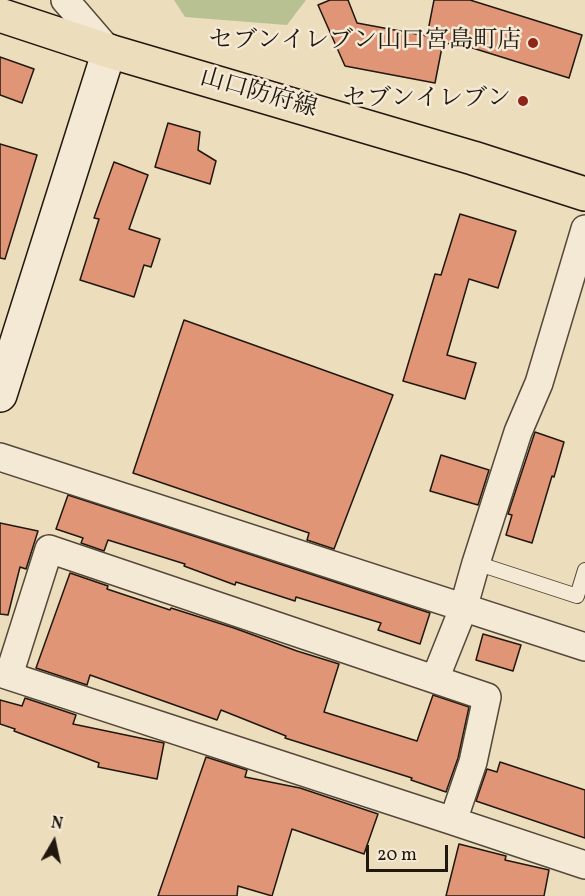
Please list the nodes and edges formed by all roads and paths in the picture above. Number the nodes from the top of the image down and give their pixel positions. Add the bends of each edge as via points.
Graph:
1 (65, 0) edge
2 (0, 15) edge
3 (110, 51) junction
4 (585, 194) edge
5 (585, 229) edge
6 (0, 395) edge
7 (0, 457) edge
8 (476, 563) junction
9 (585, 570) edge
10 (463, 609) junction
11 (585, 647) edge
12 (4, 674) edge
13 (435, 679) junction
14 (453, 821) junction
15 (585, 865) edge

1 - 3 street
2 - 3 main road, 山口防府線
3 - 4 main road, 山口防府線
3 - 6 street
5 - 8 street via 539,383 518,432
7 - 10 street
8 - 9 lane via 577,596
8 - 10 street
10 - 11 street
10 - 13 street
12 - 13 street via 49,549
12 - 14 street
13 - 14 street via 487,697 473,762
14 - 15 street

